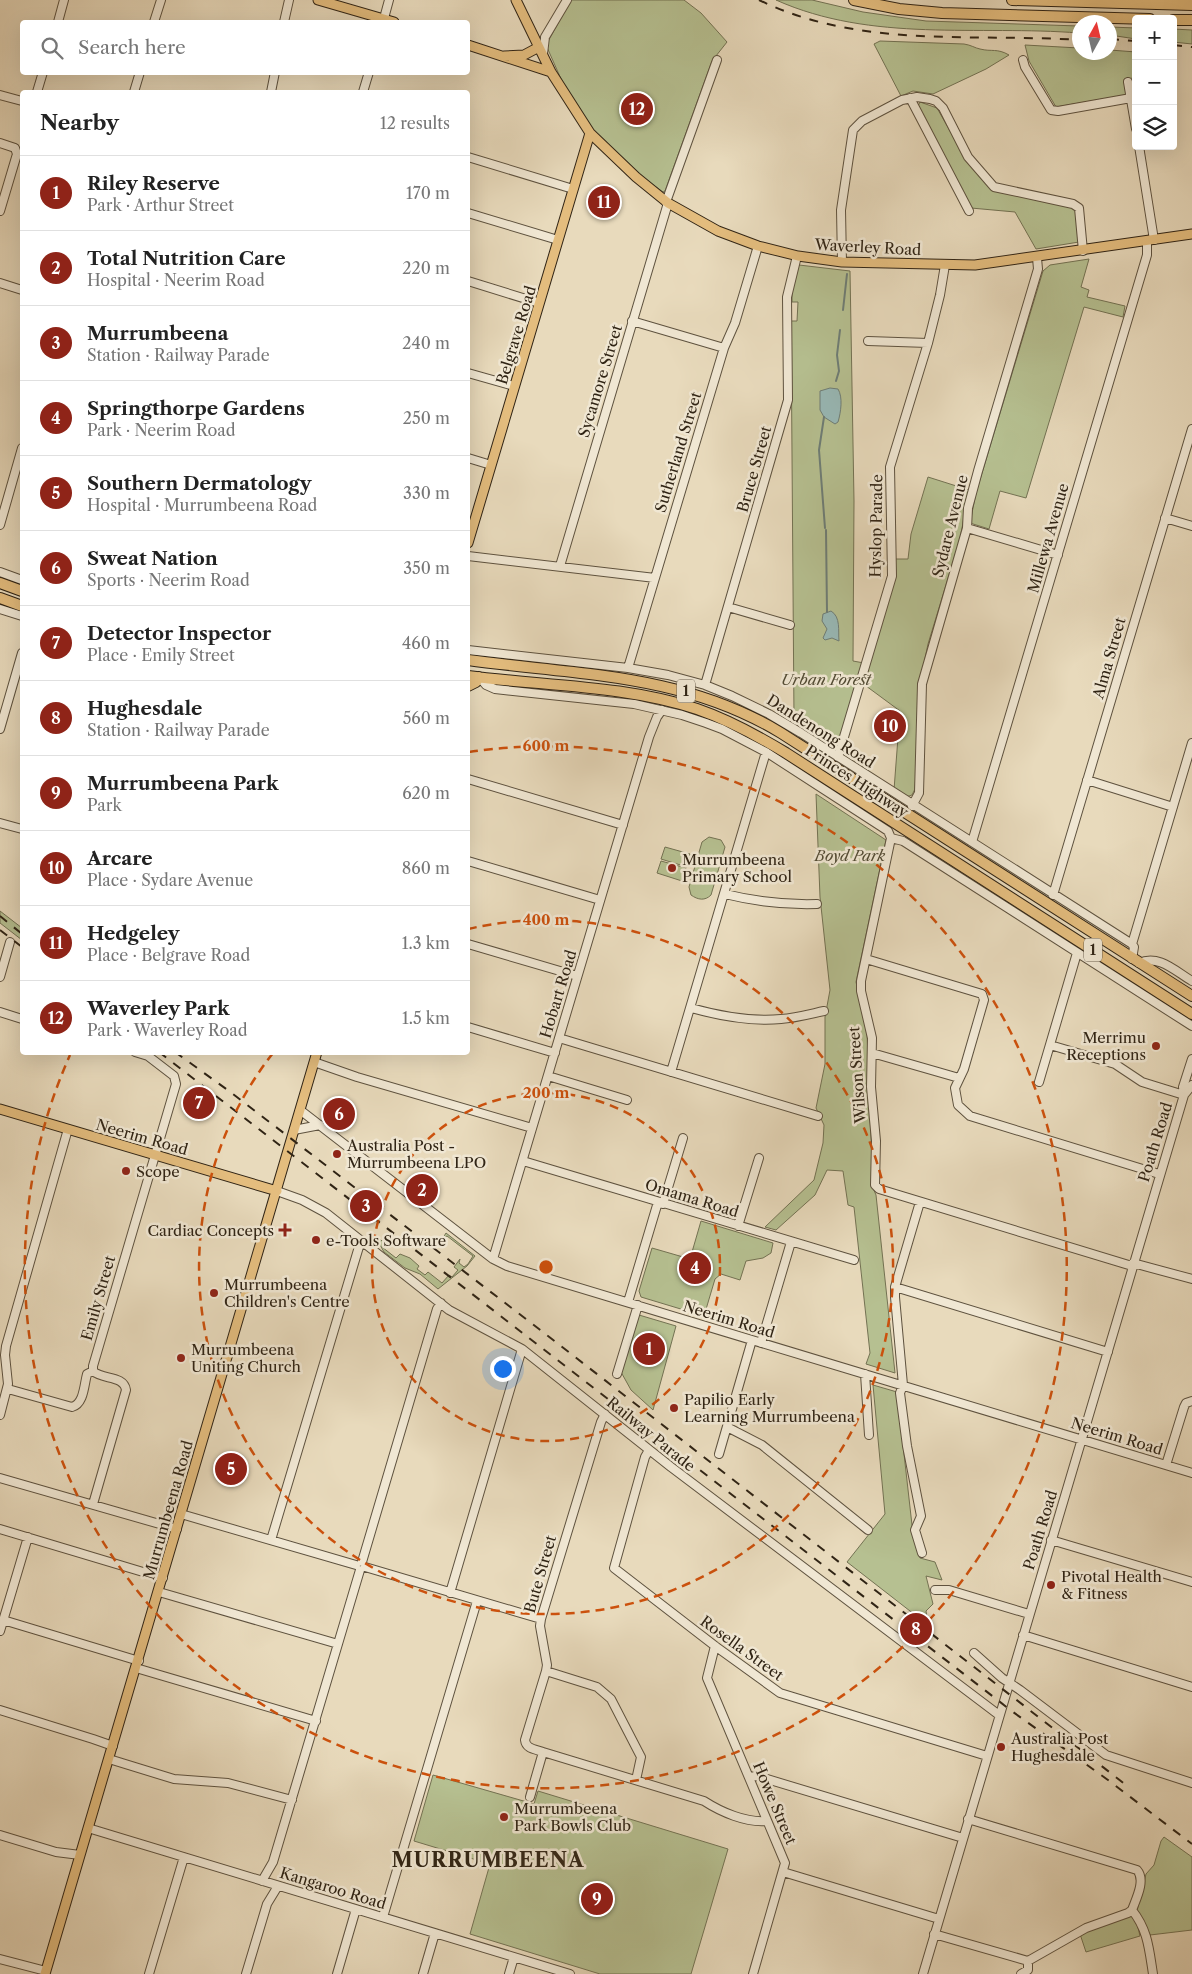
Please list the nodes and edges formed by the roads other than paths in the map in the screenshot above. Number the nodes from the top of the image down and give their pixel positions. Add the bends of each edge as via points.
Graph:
1 (64, 0) edge
2 (161, 0) edge
3 (288, 0) edge
4 (318, 0) edge
5 (389, 0) edge
6 (516, 0) edge
7 (567, 0) edge
8 (854, 0) edge
9 (1012, 0) edge
10 (1192, 5) edge
11 (1132, 18) edge
12 (59, 20) edge
13 (155, 20) edge
14 (284, 20) edge
15 (381, 20) edge
16 (384, 20) edge
17 (1177, 20) edge
18 (1192, 20) edge
19 (541, 45) junction
20 (470, 46) edge
21 (504, 56) junction
22 (543, 57) junction
23 (717, 60) dead end
24 (1023, 60) dead end
25 (525, 64) junction
26 (551, 72) junction
27 (42, 75) edge
28 (139, 75) edge
29 (274, 75) edge
30 (368, 75) edge
31 (1128, 82) dead end
32 (38, 90) edge
33 (135, 90) edge
34 (271, 90) edge
35 (364, 90) edge
36 (0, 95) edge
37 (910, 98) junction
38 (1130, 98) junction
39 (20, 100) edge
40 (1132, 108) edge
41 (590, 134) junction
42 (0, 142) edge
43 (1140, 150) edge
44 (470, 158) edge
45 (573, 189) junction
46 (667, 202) junction
47 (969, 211) dead end
48 (0, 212) edge
49 (470, 214) edge
50 (1192, 234) edge
51 (558, 240) junction
52 (1151, 240) junction
53 (758, 246) junction
54 (1083, 250) junction
55 (797, 256) junction
56 (1037, 258) junction
57 (842, 262) junction
58 (945, 265) junction
59 (470, 282) edge
60 (0, 283) edge
61 (20, 289) edge
62 (540, 303) junction
63 (632, 321) junction
64 (868, 341) dead end
65 (928, 343) junction
66 (724, 348) junction
67 (470, 374) edge
68 (514, 386) junction
69 (1192, 429) edge
70 (20, 455) edge
71 (470, 459) edge
72 (491, 465) junction
73 (1165, 518) junction
74 (0, 525) edge
75 (1192, 526) edge
76 (967, 528) junction
77 (470, 533) edge
78 (1058, 555) junction
79 (470, 556) edge
80 (560, 566) junction
81 (0, 572) edge
82 (655, 578) junction
83 (20, 579) edge
84 (0, 583) edge
85 (20, 590) edge
86 (0, 598) edge
87 (20, 605) edge
88 (728, 607) junction
89 (0, 608) edge
90 (20, 615) edge
91 (790, 624) dead end
92 (470, 650) edge
93 (20, 660) edge
94 (470, 660) edge
95 (628, 668) junction
96 (584, 669) junction
97 (470, 676) edge
98 (479, 677) junction
99 (470, 685) edge
100 (705, 685) junction
101 (581, 693) junction
102 (651, 707) junction
103 (662, 710) junction
104 (0, 729) edge
105 (649, 737) junction
106 (1192, 743) edge
107 (766, 752) junction
108 (836, 762) junction
109 (470, 780) edge
110 (1087, 780) junction
111 (823, 784) junction
112 (912, 806) junction
113 (1173, 806) junction
114 (0, 822) edge
115 (623, 824) junction
116 (20, 828) edge
117 (891, 838) junction
118 (972, 842) junction
119 (470, 862) edge
120 (1021, 874) junction
121 (1015, 883) junction
122 (725, 894) junction
123 (1007, 895) junction
124 (1053, 895) junction
125 (600, 900) junction
126 (817, 904) dead end
127 (1001, 904) junction
128 (10, 942) dead end
129 (1132, 944) junction
130 (470, 945) edge
131 (1077, 953) junction
132 (866, 959) junction
133 (1136, 961) junction
134 (577, 976) junction
135 (0, 977) edge
136 (1192, 981) edge
137 (1192, 996) edge
138 (691, 1008) junction
139 (824, 1011) dead end
140 (0, 1012) edge
141 (1192, 1014) edge
142 (20, 1018) edge
143 (1192, 1026) edge
144 (470, 1028) edge
145 (559, 1038) junction
146 (1050, 1045) junction
147 (555, 1053) junction
148 (872, 1053) junction
149 (145, 1055) edge
150 (315, 1057) edge
151 (1192, 1059) edge
152 (672, 1072) junction
153 (548, 1076) junction
154 (958, 1078) junction
155 (1039, 1082) dead end
156 (1192, 1085) edge
157 (1184, 1095) junction
158 (627, 1100) dead end
159 (0, 1109) edge
160 (300, 1110) junction
161 (818, 1116) dead end
162 (320, 1125) junction
163 (532, 1128) junction
164 (68, 1130) junction
165 (294, 1130) junction
166 (683, 1138) dead end
167 (154, 1155) junction
168 (759, 1158) dead end
169 (523, 1161) junction
170 (1160, 1174) junction
171 (277, 1191) junction
172 (920, 1202) junction
173 (661, 1203) junction
174 (738, 1226) junction
175 (361, 1240) junction
176 (791, 1242) junction
177 (493, 1259) junction
178 (854, 1260) dead end
179 (1133, 1263) junction
180 (1192, 1279) edge
181 (895, 1287) junction
182 (628, 1302) junction
183 (441, 1303) junction
184 (638, 1305) junction
185 (752, 1340) junction
186 (761, 1343) junction
187 (522, 1349) junction
188 (1108, 1352) junction
189 (93, 1371) junction
190 (618, 1374) dead end
191 (865, 1374) junction
192 (903, 1385) junction
193 (8, 1389) junction
194 (1192, 1401) edge
195 (605, 1414) junction
196 (0, 1416) edge
197 (727, 1427) junction
198 (869, 1435) dead end
199 (1081, 1439) junction
200 (649, 1450) junction
201 (719, 1454) dead end
202 (1166, 1465) junction
203 (1192, 1473) edge
204 (0, 1478) edge
205 (93, 1504) junction
206 (181, 1514) junction
207 (0, 1529) edge
208 (177, 1529) junction
209 (868, 1530) dead end
210 (28, 1537) junction
211 (271, 1540) junction
212 (1051, 1540) junction
213 (922, 1553) dead end
214 (361, 1566) junction
215 (163, 1578) junction
216 (1192, 1582) edge
217 (935, 1590) dead end
218 (159, 1592) junction
219 (450, 1593) junction
220 (477, 1600) junction
221 (1029, 1614) junction
222 (541, 1619) junction
223 (3, 1620) junction
224 (0, 1631) edge
225 (1023, 1635) junction
226 (338, 1644) junction
227 (714, 1646) junction
228 (974, 1652) dead end
229 (137, 1665) junction
230 (546, 1672) junction
231 (1009, 1683) junction
232 (1192, 1687) edge
233 (0, 1710) edge
234 (999, 1715) junction
235 (316, 1721) junction
236 (113, 1744) junction
237 (543, 1752) junction
238 (987, 1756) junction
239 (109, 1759) junction
240 (749, 1777) junction
241 (636, 1780) junction
242 (1192, 1783) edge
243 (530, 1797) dead end
244 (292, 1800) junction
245 (968, 1819) junction
246 (767, 1821) junction
247 (88, 1828) junction
248 (0, 1835) edge
249 (963, 1838) junction
250 (184, 1857) junction
251 (79, 1858) junction
252 (783, 1872) junction
253 (269, 1883) junction
254 (356, 1909) junction
255 (1132, 1910) junction
256 (383, 1917) junction
257 (939, 1919) junction
258 (435, 1933) junction
259 (934, 1934) junction
260 (514, 1957) junction
261 (0, 1959) edge
262 (1028, 1961) junction
263 (44, 1973) edge
264 (149, 1974) edge
265 (246, 1974) edge
266 (337, 1974) edge
267 (423, 1974) edge
268 (509, 1974) edge
269 (570, 1974) edge
270 (753, 1974) edge
271 (922, 1974) edge
272 (1021, 1974) edge
273 (1153, 1974) edge

1 - 12 street
2 - 13 street
3 - 14 street
4 - 15 main road
5 - 16 street
6 - 19 main road, Waverley Road
7 - 19 street
8 - 11 highway via 942,13
9 - 10 highway
17 - 18 highway
19 - 21 main road via 524,55
19 - 22 main road, Waverley Road
20 - 21 main road
21 - 25 main road
22 - 25 main road
22 - 26 main road, Waverley Road
23 - 46 street, Sycamore Street
24 - 38 street via 1051,110
25 - 26 main road
26 - 41 main road, Waverley Road
27 - 32 street
28 - 33 street
29 - 34 street
30 - 35 street
31 - 38 street
36 - 39 street
37 - 47 street
37 - 54 street via 930,99 940,104 968,157 994,187 1079,208
37 - 57 street via 862,121 854,130 841,205
38 - 40 street
41 - 45 main road, Belgrave Road
41 - 46 main road, Waverley Road
42 - 48 street via 16,149
43 - 52 street, Millewa Avenue
44 - 45 street
45 - 51 main road, Belgrave Road
46 - 53 main road, Waverley Road via 718,231
46 - 63 street, Sycamore Street
49 - 51 street
50 - 52 main road, Waverley Road
51 - 62 main road, Belgrave Road
52 - 54 main road, Waverley Road
52 - 78 street, Millewa Avenue
53 - 55 main road, Waverley Road
53 - 66 street, Sutherland Street via 735,323
54 - 56 main road, Waverley Road
55 - 57 main road, Waverley Road
55 - 88 street, Bruce Street via 787,297 788,400
56 - 58 main road, Waverley Road via 975,266
56 - 76 street, Sydare Avenue via 1038,269 968,508
57 - 58 main road, Waverley Road
58 - 65 street, Hyslop Parade
59 - 62 street
60 - 61 street
62 - 68 main road, Belgrave Road
63 - 66 street
63 - 80 street, Sycamore Street
64 - 65 street
65 - 108 street, Hyslop Parade via 890,467 892,576
66 - 82 street, Sutherland Street
67 - 68 street
68 - 72 main road, Belgrave Road
69 - 73 street, Alma Street
70 - 74 street
71 - 72 street
72 - 77 main road, Belgrave Road
73 - 75 street
73 - 110 street, Alma Street
76 - 78 street
76 - 112 street, Sydare Avenue via 922,684 919,793
78 - 118 street, Millewa Avenue
79 - 80 street
80 - 82 street
81 - 83 street
82 - 95 street, Sutherland Street
84 - 85 highway
86 - 87 highway
88 - 91 street
88 - 100 street, Bruce Street
89 - 90 street
92 - 96 street, Dandenong Road
93 - 104 street
94 - 96 highway, Princes Highway / 1
95 - 96 street, Dandenong Road
95 - 100 street, Dandenong Road
96 - 101 street
96 - 108 highway, Princes Highway / 1 via 666,686 713,700
97 - 98 highway, Princes Highway / 1
98 - 99 highway
98 - 101 highway, Princes Highway / 1
100 - 108 street, Dandenong Road via 769,714
101 - 102 street
101 - 111 highway, Princes Highway / 1 via 652,698 710,714 756,735
102 - 103 street
102 - 105 street, Hobart Road
103 - 105 street, Hobart Road
103 - 107 street via 722,729
105 - 115 street, Hobart Road
106 - 113 street
107 - 111 street
107 - 122 street
108 - 111 street, Dandenong Road
108 - 112 street, Dandenong Road
108 - 121 highway, Princes Highway / 1
109 - 115 street
110 - 113 street
110 - 124 street, Alma Street
111 - 117 street via 888,831
111 - 123 highway, Princes Highway / 1
112 - 118 street, Dandenong Road
113 - 129 street
114 - 116 street
115 - 125 street, Hobart Road
117 - 127 street via 903,842
117 - 132 street, Wilson Street
118 - 120 street, Dandenong Road
119 - 125 street
120 - 121 street
120 - 124 street, Dandenong Road
121 - 123 street
121 - 133 highway, Princes Highway / 1
122 - 126 street via 782,905
122 - 138 street
123 - 127 street
123 - 141 highway, Princes Highway / 1
124 - 129 street, Dandenong Road
125 - 134 street, Hobart Road
127 - 131 street
128 - 135 street
129 - 133 street
130 - 134 street
131 - 143 street
131 - 146 street
132 - 148 street, Wilson Street via 861,992 872,1038
132 - 154 street via 982,994 984,1000 964,1069
133 - 136 street via 1156,960
133 - 137 highway, Princes Highway / 1
134 - 145 street, Hobart Road
138 - 139 street via 725,1017 753,1019 781,1019
138 - 152 street
140 - 142 street
144 - 147 street
145 - 147 street, Hobart Road
145 - 152 street
146 - 155 street
146 - 157 street via 1115,1064 1142,1082
147 - 153 street, Hobart Road
148 - 154 street
148 - 172 street, Wilson Street via 875,1182 882,1190
149 - 167 street, Emily Street via 176,1080
150 - 160 main road, Murrumbeena Road
150 - 163 street via 334,1070
151 - 157 street, Poath Road via 1183,1087
152 - 161 street
153 - 158 street
153 - 163 street, Hobart Road
154 - 170 street via 955,1100 960,1109 970,1116
156 - 157 street, Poath Road
157 - 170 street, Poath Road
159 - 164 main road, Neerim Road
160 - 162 street, Neerim Road
160 - 165 main road, Murrumbeena Road
162 - 165 street
162 - 177 street, Neerim Road
163 - 169 street, Hobart Road
164 - 167 main road, Neerim Road
164 - 193 street via 6,1346
165 - 171 main road, Murrumbeena Road
166 - 173 street
167 - 171 main road, Neerim Road
167 - 189 street, Emily Street
168 - 174 street
169 - 173 street, Omama Road
169 - 177 street, Hobart Road
170 - 179 street, Poath Road
171 - 175 street, Railway Parade via 319,1208
171 - 206 main road, Murrumbeena Road
172 - 179 street
172 - 181 street
173 - 174 street, Omama Road
173 - 182 street
174 - 176 street, Omama Road
175 - 183 street, Railway Parade
175 - 211 street
176 - 178 street, Omama Road
176 - 186 street
177 - 182 street, Neerim Road
179 - 180 street
179 - 188 street, Poath Road
181 - 188 street
181 - 192 street
182 - 184 street, Neerim Road
183 - 187 street, Railway Parade
183 - 214 street
184 - 185 street, Neerim Road
184 - 190 street
185 - 186 street, Neerim Road
185 - 197 street
186 - 191 street, Neerim Road
187 - 195 street, Railway Parade
187 - 219 street
188 - 199 street, Poath Road
189 - 193 street, Emily Street via 87,1374 76,1407
189 - 205 street via 122,1382 126,1390
191 - 192 street, Neerim Road
191 - 198 street
192 - 199 street, Neerim Road
192 - 213 street via 900,1393 921,1516 916,1530
193 - 196 street
194 - 202 street via 1184,1407
195 - 200 street, Railway Parade
195 - 222 street, Bute Street
197 - 201 street
197 - 209 street via 762,1445
199 - 202 street, Neerim Road
199 - 212 street, Poath Road
200 - 227 street, Rosella Street via 614,1568
200 - 234 street, Railway Parade
202 - 203 street, Neerim Road
204 - 205 street
205 - 208 street
206 - 208 main road, Murrumbeena Road
206 - 211 street
207 - 210 street
208 - 215 main road, Murrumbeena Road
210 - 215 street
210 - 223 street
211 - 214 street
212 - 216 street
212 - 221 street, Poath Road
214 - 219 street
214 - 226 street
215 - 218 main road, Murrumbeena Road
217 - 221 street via 949,1590
218 - 226 street
218 - 229 main road, Murrumbeena Road
219 - 220 street
220 - 222 street
220 - 256 street
221 - 225 street, Poath Road
222 - 230 street, Bute Street
223 - 224 street
223 - 229 street
225 - 231 street, Poath Road
225 - 232 street
226 - 235 street
227 - 238 street, Rosella Street via 780,1693
227 - 240 street, Howe Street via 707,1678
228 - 231 street
229 - 235 street
229 - 236 main road, Murrumbeena Road
230 - 237 street, Bute Street via 525,1740 526,1745
230 - 241 street via 597,1687 611,1699 641,1757
231 - 234 street, Poath Road
231 - 242 street via 1106,1755
233 - 236 street
234 - 238 street, Poath Road
235 - 244 street
236 - 239 main road, Murrumbeena Road
237 - 241 street
237 - 243 street
238 - 245 street, Poath Road
239 - 244 street via 174,1779 228,1783
239 - 247 main road, Murrumbeena Road
240 - 246 street, Howe Street
240 - 249 street via 757,1776
241 - 246 street via 704,1801 717,1810 759,1822
244 - 253 street
245 - 249 street, Poath Road
245 - 255 street via 1137,1870 1141,1880
246 - 252 street, Howe Street via 784,1860
247 - 250 street, Kangaroo Road
247 - 251 main road, Murrumbeena Road
248 - 251 street
249 - 257 street, Poath Road
250 - 253 street, Kangaroo Road
250 - 264 street
251 - 263 main road, Murrumbeena Road
252 - 257 street
252 - 270 street, Howe Street
253 - 254 street, Kangaroo Road
253 - 265 street via 267,1904
254 - 256 street, Kangaroo Road
254 - 266 street
255 - 262 street via 1086,1928
255 - 273 street via 1146,1934
256 - 258 street, Kangaroo Road
257 - 259 street, Poath Road
258 - 260 street, Kangaroo Road
258 - 267 street
259 - 262 street
259 - 271 street, Poath Road
260 - 268 street
260 - 269 street, Kangaroo Road
261 - 263 street
262 - 272 street via 1028,1970

